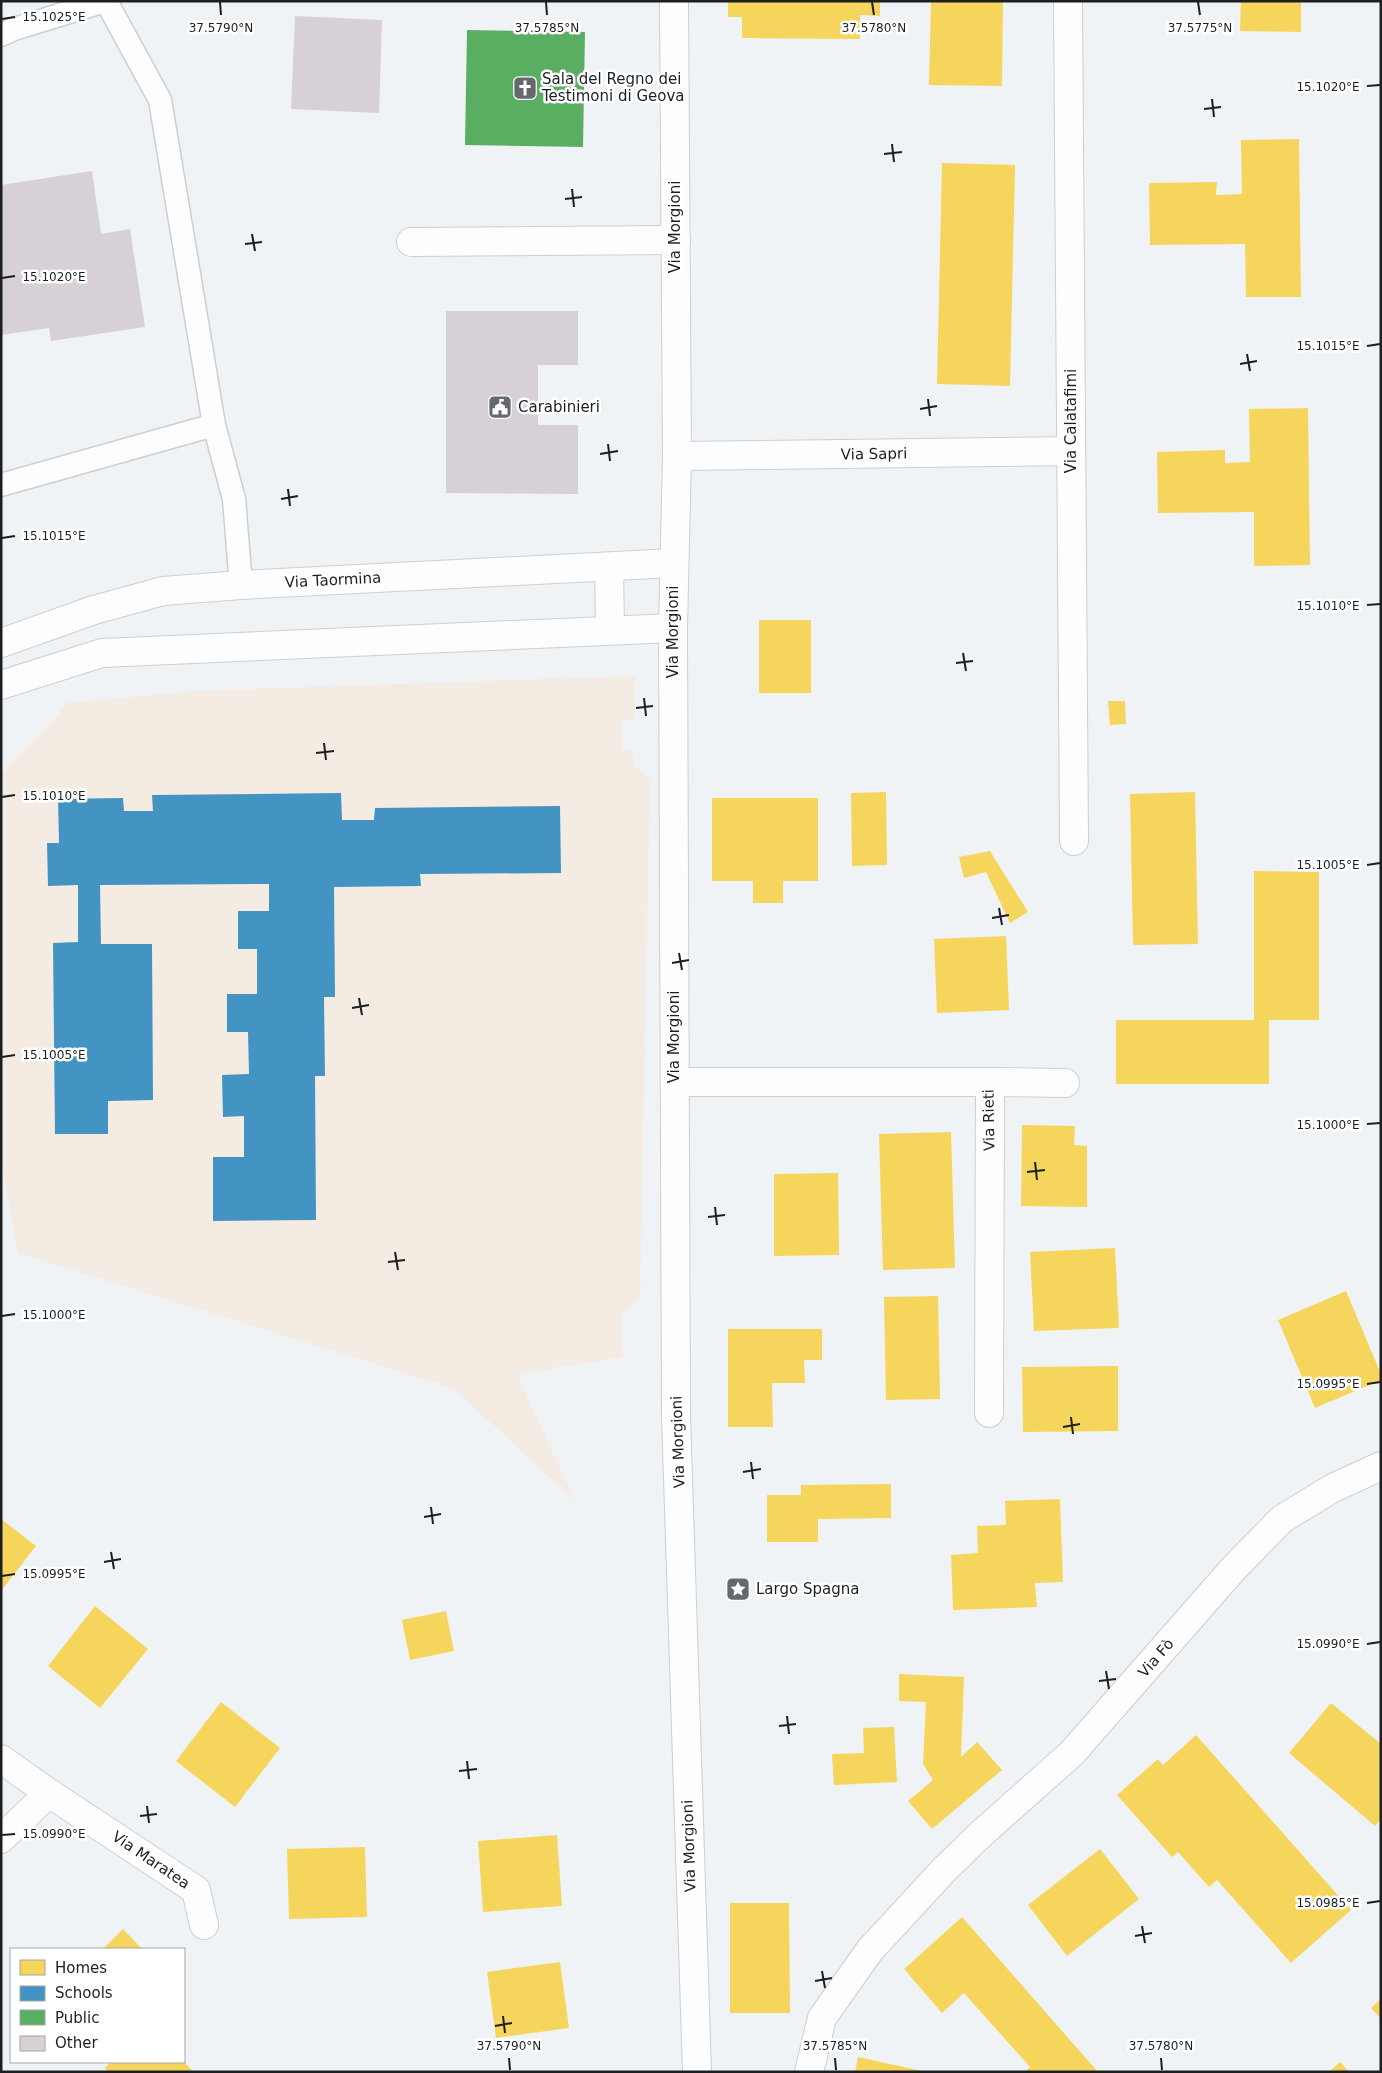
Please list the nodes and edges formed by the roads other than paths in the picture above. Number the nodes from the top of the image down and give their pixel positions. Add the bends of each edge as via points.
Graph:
1 (105, 1) edge
2 (674, 1) edge
3 (1068, 1) edge
4 (1, 36) edge
5 (676, 240) junction
6 (411, 242) dead end
7 (214, 425) junction
8 (1071, 451) junction
9 (677, 456) junction
10 (1, 485) edge
11 (674, 563) junction
12 (609, 567) junction
13 (241, 585) junction
14 (673, 628) junction
15 (610, 630) junction
16 (1, 644) edge
17 (1, 685) edge
18 (1074, 841) dead end
19 (674, 1082) junction
20 (990, 1082) junction
21 (1065, 1083) dead end
22 (989, 1413) dead end
23 (1381, 1466) edge
24 (1, 1759) edge
25 (48, 1792) junction
26 (1, 1839) edge
27 (204, 1925) dead end
28 (822, 2018) junction
29 (697, 2072) edge
30 (788, 2072) edge
31 (808, 2072) edge

1 - 4 lane
1 - 7 lane via 160,100
2 - 5 street, Via Morgioni
3 - 8 street, Via Calatafimi
5 - 6 street
5 - 9 street, Via Morgioni
7 - 10 lane
7 - 13 lane via 234,499
8 - 9 street, Via Sapri
8 - 18 street, Via Calatafimi
9 - 11 street, Via Morgioni
11 - 12 street, Via Taormina
11 - 14 street, Via Morgioni
12 - 13 street, Via Taormina
12 - 15 street
13 - 16 street, Via Taormina via 163,591 94,610
14 - 15 street
14 - 19 street, Via Morgioni
15 - 17 street via 102,653
19 - 20 street, Via Rieti
19 - 29 street, Via Morgioni via 676,1415
20 - 21 street
20 - 22 street, Via Rieti
23 - 28 street, Via Fò via 1333,1488 1282,1519 1234,1568 1072,1754 980,1834 870,1950
24 - 25 street, Via Maratea
25 - 26 street
25 - 27 street, Via Maratea via 196,1890
28 - 30 street, Via Fò
28 - 31 street

